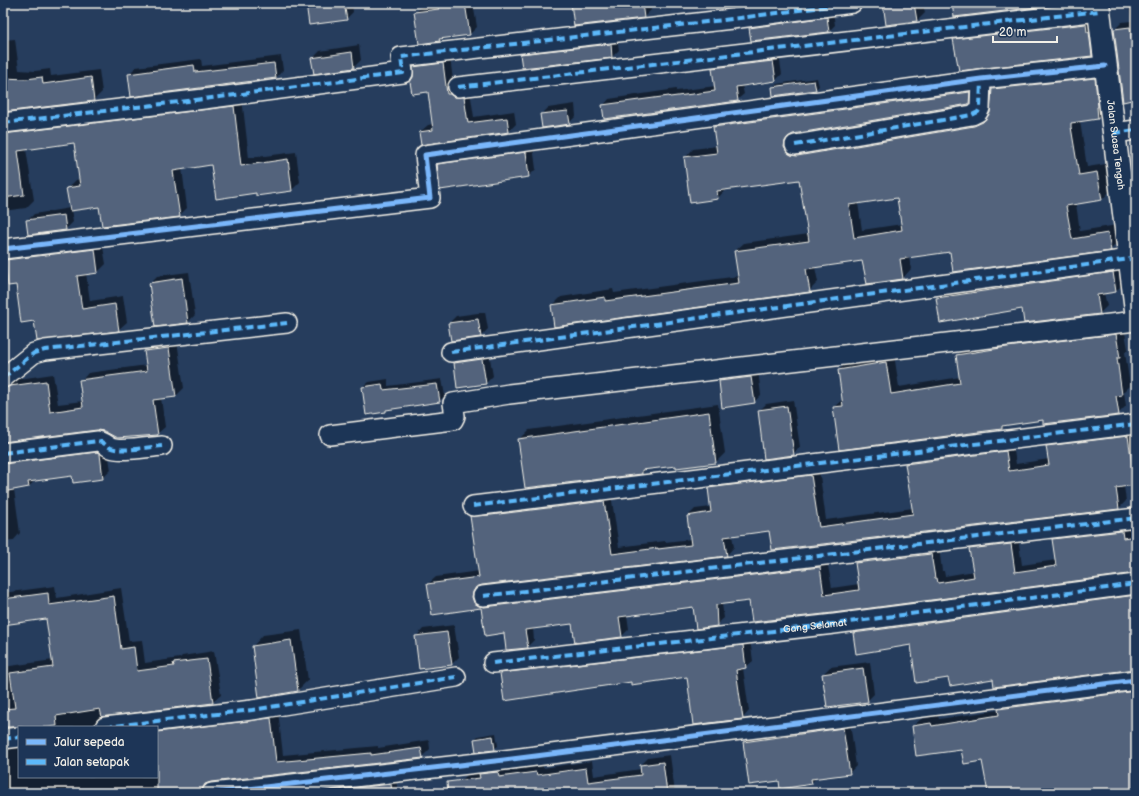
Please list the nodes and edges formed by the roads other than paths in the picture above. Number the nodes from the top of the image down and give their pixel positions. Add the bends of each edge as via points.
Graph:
1 (852, 3) edge
2 (1098, 7) edge
3 (1105, 66) junction
4 (981, 79) junction
5 (458, 87) dead end
6 (3, 123) edge
7 (1136, 130) edge
8 (1114, 133) junction
9 (795, 145) dead end
10 (3, 249) edge
11 (1130, 259) junction
12 (1136, 310) edge
13 (1136, 321) edge
14 (287, 323) dead end
15 (451, 352) dead end
16 (3, 378) edge
17 (1136, 424) edge
18 (330, 435) dead end
19 (162, 446) dead end
20 (3, 453) edge
21 (473, 506) dead end
22 (1136, 518) edge
23 (1136, 584) edge
24 (483, 596) dead end
25 (493, 663) dead end
26 (456, 677) dead end
27 (1136, 680) edge
28 (114, 726) edge
29 (18, 737) edge
30 (3, 739) edge
31 (212, 793) edge

1 - 6 street via 401,57 403,73
2 - 3 street, Jalan Suasa Tengah
2 - 5 street
3 - 4 street
3 - 8 street, Jalan Suasa Tengah
4 - 9 street via 980,108 972,115
4 - 10 street via 425,155 430,198
7 - 8 street
8 - 11 street, Jalan Suasa Tengah
11 - 12 street, Jalan Suasa Tengah
11 - 15 street
13 - 18 street via 509,394 453,403 453,420
14 - 16 street via 45,350 34,353
17 - 21 street
19 - 20 street via 112,449 98,441
22 - 24 street
23 - 25 street, Gang Selamat via 834,624
26 - 28 street via 252,710
27 - 31 street via 504,760
29 - 30 street

